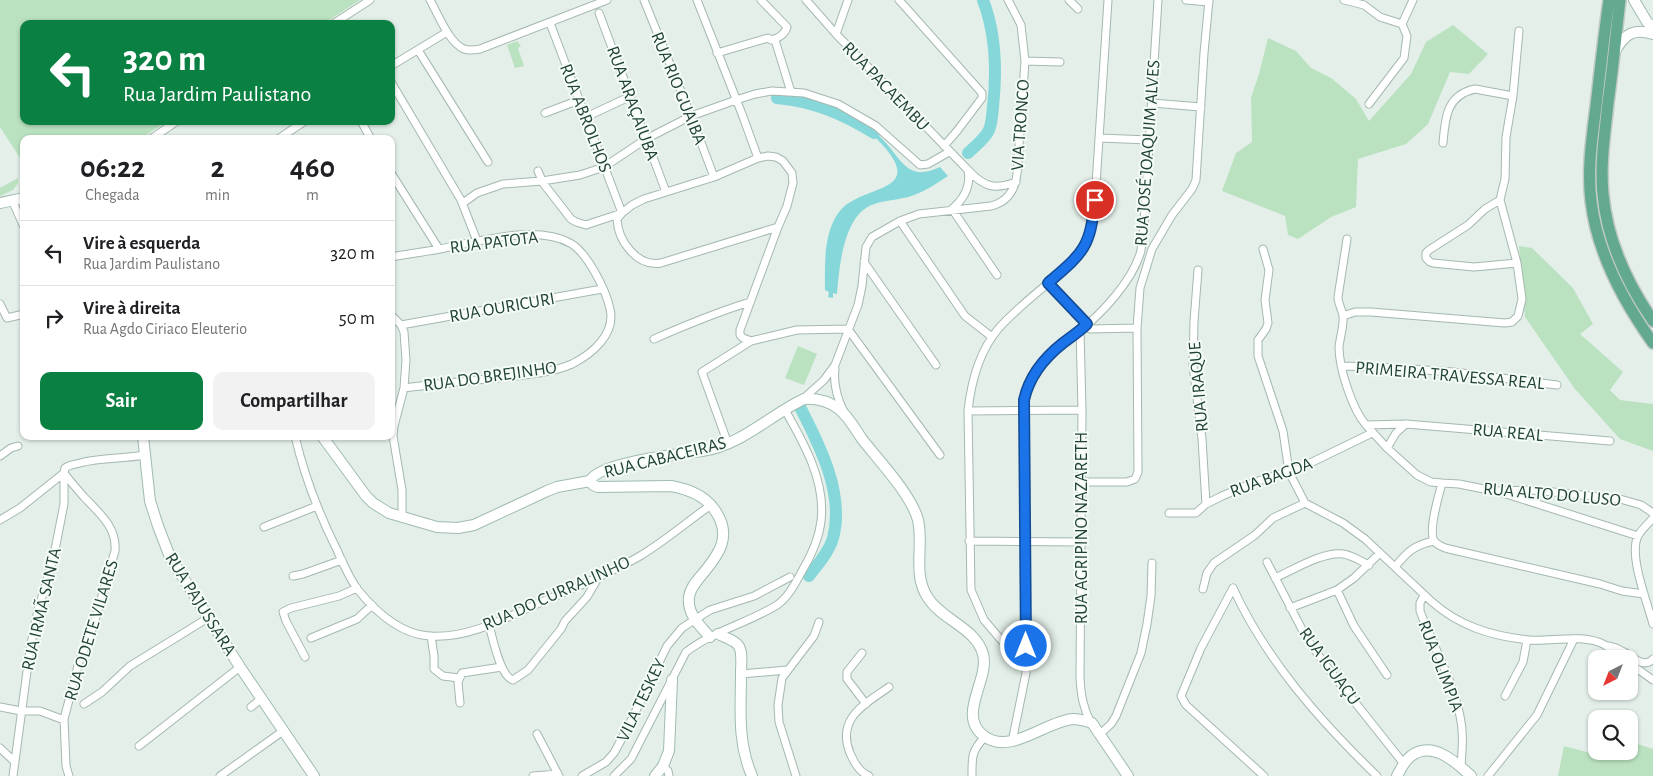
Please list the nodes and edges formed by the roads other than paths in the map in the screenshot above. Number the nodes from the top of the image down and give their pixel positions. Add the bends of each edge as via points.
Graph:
1 (370, 0) edge
2 (430, 0) edge
3 (607, 0) edge
4 (644, 0) edge
5 (697, 0) edge
6 (761, 0) edge
7 (806, 0) edge
8 (848, 0) edge
9 (900, 0) edge
10 (1008, 0) edge
11 (1069, 0) edge
12 (1108, 0) edge
13 (1158, 0) edge
14 (1186, 0) edge
15 (1344, 0) edge
16 (1413, 0) edge
17 (1609, 0) edge
18 (1620, 0) edge
19 (1634, 0) edge
20 (1209, 1) edge
21 (1078, 9) dead end
22 (599, 13) dead end
23 (339, 20) edge
24 (550, 23) junction
25 (1402, 24) junction
26 (1653, 27) edge
27 (1519, 31) dead end
28 (447, 32) junction
29 (836, 34) junction
30 (1653, 34) edge
31 (776, 40) junction
32 (418, 50) junction
33 (1614, 52) junction
34 (717, 53) junction
35 (1025, 61) junction
36 (1060, 62) dead end
37 (395, 64) edge
38 (395, 89) edge
39 (791, 92) junction
40 (631, 96) junction
41 (1513, 96) junction
42 (579, 100) junction
43 (736, 100) junction
44 (1152, 103) junction
45 (1369, 104) dead end
46 (1201, 107) junction
47 (545, 112) dead end
48 (691, 116) junction
49 (586, 117) junction
50 (171, 125) edge
51 (299, 125) edge
52 (157, 135) edge
53 (284, 135) edge
54 (1100, 138) junction
55 (646, 139) junction
56 (1149, 140) junction
57 (1443, 143) dead end
58 (944, 146) junction
59 (949, 152) junction
60 (758, 158) junction
61 (488, 162) dead end
62 (604, 167) junction
63 (968, 170) junction
64 (538, 171) dead end
65 (714, 177) junction
66 (395, 179) edge
67 (542, 181) junction
68 (1016, 182) junction
69 (666, 192) junction
70 (20, 199) edge
71 (12, 200) junction
72 (1500, 200) junction
73 (0, 203) edge
74 (463, 203) junction
75 (952, 209) junction
76 (622, 213) junction
77 (20, 218) edge
78 (900, 221) junction
79 (778, 226) junction
80 (1347, 239) dead end
81 (477, 241) junction
82 (440, 249) junction
83 (1263, 249) dead end
84 (395, 256) edge
85 (864, 262) junction
86 (1517, 263) junction
87 (1198, 270) dead end
88 (997, 275) dead end
89 (1048, 283) junction
90 (602, 289) junction
91 (750, 302) junction
92 (0, 304) edge
93 (20, 315) edge
94 (1343, 316) junction
95 (395, 319) edge
96 (1653, 321) edge
97 (401, 325) junction
98 (1084, 327) junction
99 (1137, 328) junction
100 (848, 329) junction
101 (992, 337) junction
102 (654, 340) dead end
103 (751, 341) junction
104 (1653, 343) edge
105 (835, 365) junction
106 (936, 366) dead end
107 (1343, 366) junction
108 (1556, 385) dead end
109 (404, 388) junction
110 (804, 399) junction
111 (785, 410) junction
112 (1024, 410) junction
113 (1082, 410) junction
114 (968, 411) junction
115 (845, 414) junction
116 (395, 422) edge
117 (1406, 424) junction
118 (1366, 425) junction
119 (1372, 433) junction
120 (143, 440) edge
121 (295, 440) edge
122 (325, 440) edge
123 (394, 440) edge
124 (1610, 441) dead end
125 (728, 444) junction
126 (18, 446) dead end
127 (1388, 448) junction
128 (145, 455) junction
129 (940, 455) dead end
130 (0, 456) edge
131 (1289, 472) junction
132 (64, 473) junction
133 (590, 481) junction
134 (1082, 482) junction
135 (1446, 483) junction
136 (1494, 491) junction
137 (1305, 503) junction
138 (1206, 504) junction
139 (711, 505) junction
140 (317, 506) junction
141 (1169, 513) dead end
142 (1653, 513) edge
143 (402, 517) junction
144 (1653, 518) edge
145 (0, 520) edge
146 (264, 527) dead end
147 (1638, 536) junction
148 (969, 541) junction
149 (1025, 541) junction
150 (1434, 541) junction
151 (1081, 542) junction
152 (1380, 553) junction
153 (342, 560) junction
154 (1267, 562) dead end
155 (1152, 563) dead end
156 (1368, 565) junction
157 (1395, 567) junction
158 (294, 576) dead end
159 (790, 577) dead end
160 (599, 578) junction
161 (1275, 578) junction
162 (357, 588) junction
163 (1203, 590) dead end
164 (1337, 590) junction
165 (1644, 594) junction
166 (1424, 596) junction
167 (372, 605) junction
168 (1290, 608) junction
169 (206, 619) junction
170 (695, 620) junction
171 (819, 622) dead end
172 (1653, 624) edge
173 (489, 626) junction
174 (714, 635) junction
175 (431, 636) junction
176 (311, 638) dead end
177 (1574, 639) junction
178 (1527, 640) junction
179 (1604, 644) junction
180 (1612, 650) edge
181 (862, 654) dead end
182 (305, 657) dead end
183 (1653, 659) edge
184 (1026, 664) junction
185 (240, 666) junction
186 (502, 667) junction
187 (1638, 669) edge
188 (787, 670) junction
189 (741, 674) junction
190 (1387, 675) dead end
191 (459, 678) junction
192 (672, 680) junction
193 (1653, 680) edge
194 (890, 687) dead end
195 (1505, 696) dead end
196 (261, 699) junction
197 (460, 703) dead end
198 (84, 704) dead end
199 (866, 704) junction
200 (0, 707) edge
201 (251, 707) dead end
202 (21, 711) junction
203 (64, 720) junction
204 (1092, 723) junction
205 (283, 731) junction
206 (537, 734) dead end
207 (1100, 734) junction
208 (985, 737) junction
209 (1012, 742) junction
210 (139, 746) dead end
211 (0, 748) edge
212 (15, 762) junction
213 (1404, 764) junction
214 (663, 766) junction
215 (1461, 767) junction
216 (311, 775) edge
217 (558, 775) edge
218 (13, 776) edge
219 (69, 776) edge
220 (220, 776) edge
221 (533, 776) edge
222 (582, 776) edge
223 (614, 776) edge
224 (655, 776) edge
225 (669, 776) edge
226 (752, 776) edge
227 (796, 776) edge
228 (869, 776) edge
229 (972, 776) edge
230 (1128, 776) edge
231 (1264, 776) edge
232 (1377, 776) edge
233 (1397, 776) edge
234 (1471, 776) edge
235 (1488, 776) edge

1 - 23 street
2 - 28 street
3 - 24 street
4 - 48 street, RUA RIO GUAIBA
5 - 34 street
6 - 31 street via 787,27
7 - 29 street, RUA PACAEMBU
8 - 29 street
9 - 58 street via 982,93 982,98
10 - 35 street, VIA TRONCO via 1021,25
11 - 21 street
12 - 54 street
13 - 44 street, RUA JOSÉ JOAQUIM ALVES
14 - 20 street
15 - 25 street via 1364,5 1380,17
16 - 25 street
17 - 104 main road via 1592,132 1591,202 1607,262 1627,304
18 - 33 main road
19 - 26 main road
20 - 46 street
22 - 40 street, RUA ARAÇAIUBA
24 - 28 street via 474,50 458,45
24 - 42 street, RUA ABROLHOS
25 - 45 street via 1407,36 1404,58
27 - 41 street
28 - 32 street
29 - 58 street, RUA PACAEMBU
30 - 33 main road via 1640,32 1625,36
31 - 34 street via 768,38
31 - 39 street
32 - 37 street
32 - 61 street
33 - 96 main road via 1602,154 1604,202 1618,258
34 - 43 street
35 - 36 street
35 - 68 street, VIA TRONCO
38 - 74 street
39 - 43 street via 772,91
39 - 59 street via 818,97 859,115 920,165
40 - 49 street
40 - 55 street, RUA ARAÇAIUBA
41 - 57 street via 1475,89 1458,97 1447,112
41 - 72 street via 1506,138 1506,179
42 - 47 street
42 - 49 street, RUA ABROLHOS
43 - 48 street
43 - 60 street
44 - 46 street
44 - 56 street, RUA JOSÉ JOAQUIM ALVES
46 - 99 street via 1196,180 1152,249 1140,288
48 - 55 street
48 - 65 street, RUA RIO GUAIBA
49 - 62 street, RUA ABROLHOS
50 - 52 street
51 - 53 street
54 - 56 street
54 - 89 street via 1093,218 1087,244
55 - 62 street
55 - 69 street, RUA ARAÇAIUBA
56 - 98 street, RUA JOSÉ JOAQUIM ALVES via 1141,252 1128,279
58 - 59 street, RUA PACAEMBU
59 - 63 street, RUA PACAEMBU
60 - 65 street
60 - 79 street via 776,157 792,173 787,206
62 - 67 street via 580,175
62 - 76 street, RUA ABROLHOS
63 - 68 street, RUA PACAEMBU via 979,181 991,186
63 - 75 street via 967,190
64 - 67 street
65 - 69 street
66 - 82 street
67 - 74 street via 503,184 477,193
67 - 76 street via 576,222 586,224
68 - 75 street, VIA TRONCO via 999,204
69 - 76 street via 632,205
70 - 71 main road
71 - 73 main road
71 - 77 street
72 - 86 street
72 - 86 street via 1429,250 1426,258 1430,262 1467,267
74 - 81 street
75 - 78 street, VIA TRONCO via 919,214
75 - 88 street
76 - 79 street via 617,219 617,226 626,244 642,261 655,264
78 - 85 street, VIA TRONCO via 872,237 866,247
78 - 101 street via 965,316
79 - 91 street
80 - 94 street, RUA ALTO DO LUSO via 1338,297
81 - 82 street, RUA PATOTA
81 - 90 street, RUA PATOTA via 533,235 559,238 579,250
82 - 84 street, RUA PATOTA
83 - 131 street via 1269,270 1265,300 1268,323 1258,340 1258,356 1283,431
85 - 100 street, VIA TRONCO via 860,296
85 - 106 street
86 - 94 street via 1522,299 1518,316 1512,322 1371,312
87 - 138 street, RUA IRAQUE via 1194,365
89 - 98 street
89 - 101 street
90 - 97 street, RUA OURICURI
90 - 109 street, RUA DO BREJINHO via 611,310 607,332 594,349 571,364 526,375
91 - 102 street via 700,319
91 - 103 street via 740,335
92 - 93 street via 7,318
94 - 107 street, RUA ALTO DO LUSO via 1339,349
95 - 97 street
97 - 109 street via 406,360
98 - 99 street
98 - 112 street, RUA JOSÉ JOAQUIM ALVES via 1057,348 1035,372 1026,392
98 - 113 street, RUA AGRIPINO NAZARETH
99 - 134 street via 1138,472 1135,479 1127,482
100 - 103 street via 797,330
100 - 105 street, VIA TRONCO
100 - 129 street
101 - 114 street via 974,375
103 - 125 street via 702,372
105 - 110 street, VIA TRONCO
105 - 115 street via 835,391
107 - 108 street, PRIMEIRA TRAVESSA REAL via 1443,372
107 - 118 street, RUA ALTO DO LUSO via 1355,410
109 - 116 street
110 - 111 main road, RUA CABACEIRAS
110 - 115 main road via 823,400
111 - 125 main road, RUA CABACEIRAS
111 - 174 street via 806,450 820,488 821,521 817,540 796,584 779,604
112 - 113 street
112 - 114 street
112 - 149 street, RUA JOSÉ JOAQUIM ALVES
113 - 134 street, RUA AGRIPINO NAZARETH
114 - 148 street
115 - 208 main road via 915,512 919,529 918,571 927,598 981,648 984,665 973,710 977,728
117 - 118 street, RUA REAL
117 - 124 street, RUA REAL
117 - 127 street via 1396,432
118 - 119 street, RUA ALTO DO LUSO
119 - 127 street, RUA ALTO DO LUSO
119 - 131 street, RUA BAGDA
120 - 128 main road, RUA PAJUSSARA
121 - 140 street, RUA DO CURRALINHO
122 - 143 main road, RUA CABACEIRAS via 366,496 380,508
123 - 143 street via 402,490
125 - 133 main road, RUA CABACEIRAS via 704,451 640,460 596,474
126 - 130 street
127 - 135 street, RUA ALTO DO LUSO via 1417,476 1431,482
128 - 132 street via 92,459 70,464
128 - 169 main road, RUA PAJUSSARA via 150,501 162,538
131 - 137 street
131 - 138 street, RUA BAGDA via 1255,482
132 - 145 street
132 - 202 street, RUA IRMÃ SANTA via 64,504 53,560 38,610
132 - 203 street, RUA ODETE VILARES via 100,512 116,543
133 - 139 main road via 598,487 679,487 698,494
133 - 143 main road, RUA CABACEIRAS via 552,489 466,528 437,527
134 - 151 street, RUA AGRIPINO NAZARETH
135 - 136 street, RUA ALTO DO LUSO
135 - 150 street via 1432,532
136 - 142 street, RUA ALTO DO LUSO via 1534,490 1620,499 1641,505
136 - 147 street
137 - 152 street via 1354,530
137 - 163 street via 1274,518 1256,535 1214,563 1207,573
138 - 141 street, RUA BAGDA via 1196,513
139 - 160 street, RUA DO CURRALINHO via 642,555
139 - 170 main road via 722,522 723,541 718,555 691,590 689,604
140 - 146 street
140 - 153 street, RUA DO CURRALINHO
144 - 147 street
147 - 165 street via 1636,552
148 - 149 street
148 - 184 street via 970,590 979,611 1002,642
149 - 151 street
149 - 184 street, RUA JOSÉ JOAQUIM ALVES
150 - 157 street via 1416,546
150 - 165 street via 1450,549
151 - 204 street, RUA AGRIPINO NAZARETH via 1081,694
152 - 156 street
152 - 157 street
153 - 158 street
153 - 162 street, RUA DO CURRALINHO
154 - 161 street, RUA IGUAÇU
155 - 207 street via 1148,624 1141,653 1112,724
156 - 161 street via 1347,555 1333,554
156 - 164 street
157 - 166 street
159 - 170 street, VILA TESKEY via 763,593 710,610
160 - 173 street, RUA DO CURRALINHO
160 - 186 street via 523,674 513,680
161 - 168 street, RUA IGUAÇU
162 - 167 street, RUA DO CURRALINHO
162 - 182 street via 284,612
164 - 168 street
164 - 190 street via 1354,626
165 - 172 street
166 - 178 street via 1459,622
166 - 215 street, RUA OLIMPIA via 1420,611 1461,718
167 - 175 street, RUA DO CURRALINHO via 405,630
167 - 176 street via 357,619
168 - 213 street, RUA IGUAÇU via 1327,667
169 - 185 main road, RUA PAJUSSARA
169 - 198 street, RUA PAJUSSARA via 130,666
170 - 174 main road
170 - 222 street, VILA TESKEY via 682,628 667,646 614,753 606,762
171 - 188 street via 814,636
173 - 175 street, RUA DO CURRALINHO
173 - 186 street
174 - 189 main road via 738,645
174 - 192 street via 686,652
175 - 191 street via 434,669 443,676
177 - 178 street
177 - 179 street
177 - 235 street via 1537,715
178 - 195 street via 1523,662
179 - 180 street
179 - 183 street via 1643,663
181 - 199 street via 846,676
184 - 209 street, RUA JOSÉ JOAQUIM ALVES
185 - 196 main road, RUA PAJUSSARA
185 - 210 street
186 - 191 street via 464,672
187 - 193 street
188 - 189 street
188 - 227 street via 782,678 777,713
189 - 226 main road via 741,734
191 - 197 street
192 - 214 main road via 670,743
192 - 223 street via 631,759
194 - 199 street
196 - 201 street
196 - 205 main road, RUA PAJUSSARA
199 - 228 street via 856,712 845,732 853,761
200 - 202 street
202 - 203 street via 40,711
202 - 212 street, RUA IRMÃ SANTA
203 - 219 street, RUA ODETE VILARES
204 - 207 main road
204 - 209 main road via 1073,719 1062,721
205 - 216 main road, RUA PAJUSSARA
205 - 220 street
206 - 217 street
207 - 230 main road
208 - 209 main road via 994,742
208 - 229 street via 974,750
211 - 212 street
212 - 218 street, RUA IRMÃ SANTA
213 - 215 main road via 1416,753 1426,751 1444,755
213 - 233 main road
214 - 224 main road
214 - 225 street
215 - 234 main road
217 - 221 street
231 - 232 street via 1186,705 1181,696 1201,648 1233,588 1253,628 1292,683 1315,712

